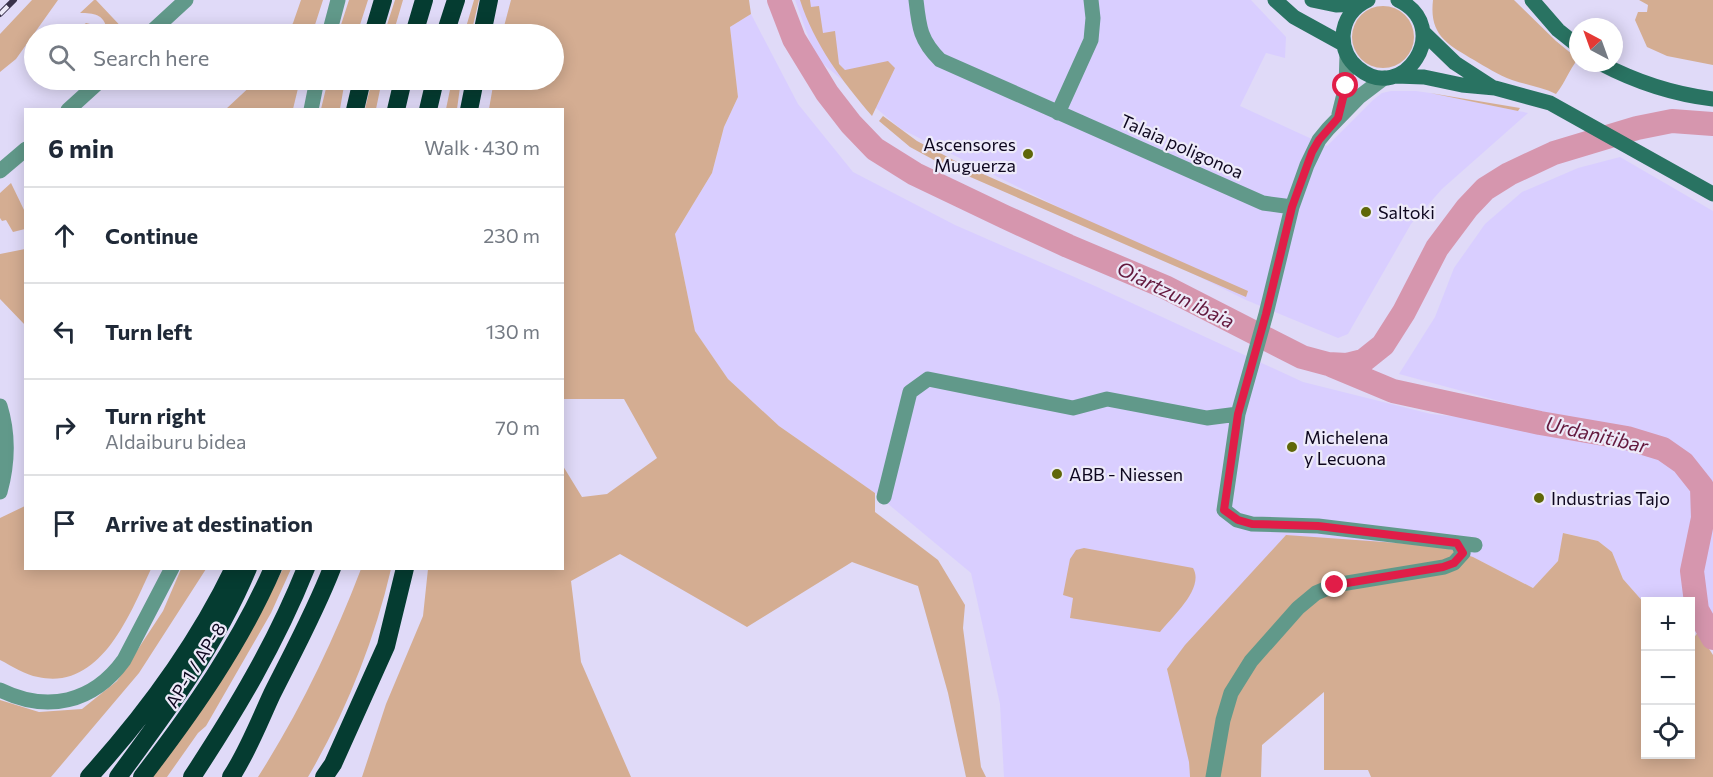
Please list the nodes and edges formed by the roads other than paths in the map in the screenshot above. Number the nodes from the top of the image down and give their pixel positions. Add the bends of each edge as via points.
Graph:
1 (186, 0) edge
2 (338, 0) edge
3 (382, 0) edge
4 (424, 0) edge
5 (456, 0) edge
6 (489, 0) edge
7 (916, 0) edge
8 (1091, 0) edge
9 (1275, 0) edge
10 (1312, 0) edge
11 (1398, 0) edge
12 (1423, 0) edge
13 (1532, 0) edge
14 (1364, 2) edge
15 (160, 24) edge
16 (331, 24) edge
17 (376, 24) edge
18 (417, 24) edge
19 (448, 24) edge
20 (485, 24) edge
21 (1421, 26) junction
22 (1569, 39) edge
23 (1345, 49) junction
24 (1619, 72) edge
25 (1390, 77) junction
26 (1495, 88) junction
27 (90, 90) edge
28 (315, 90) edge
29 (360, 90) edge
30 (401, 90) edge
31 (433, 90) edge
32 (472, 90) edge
33 (1713, 99) edge
34 (70, 108) edge
35 (311, 108) edge
36 (355, 108) edge
37 (396, 108) edge
38 (428, 108) edge
39 (469, 108) edge
40 (1058, 113) junction
41 (1338, 118) junction
42 (24, 151) edge
43 (0, 171) edge
44 (1713, 194) edge
45 (1292, 207) junction
46 (0, 406) edge
47 (1238, 414) junction
48 (0, 492) edge
49 (884, 497) dead end
50 (1457, 543) junction
51 (1474, 545) dead end
52 (171, 570) edge
53 (233, 570) edge
54 (247, 570) edge
55 (272, 570) edge
56 (305, 570) edge
57 (331, 570) edge
58 (405, 570) edge
59 (0, 690) edge
60 (272, 694) junction
61 (89, 777) edge
62 (118, 777) edge
63 (142, 777) edge
64 (192, 777) edge
65 (219, 777) edge
66 (231, 777) edge
67 (324, 777) edge
68 (1213, 777) edge

1 - 15 street
2 - 16 street
3 - 17 highway
4 - 18 highway
5 - 19 highway
6 - 20 highway
7 - 40 street, Talaia poligonoa via 920,31 940,60
8 - 40 street via 1091,40
9 - 23 main road via 1294,17
10 - 14 main road via 1336,5
11 - 21 main road via 1412,8
12 - 21 main road
13 - 22 main road
14 - 23 main road via 1346,22
21 - 25 main road via 1420,54 1406,71
21 - 26 main road via 1455,63
23 - 25 main road via 1362,72
23 - 41 street via 1346,86
24 - 33 main road via 1642,83
25 - 26 main road via 1424,77
25 - 41 street via 1360,96
26 - 44 main road via 1550,103
27 - 34 street
28 - 35 street
29 - 36 highway
30 - 37 highway
31 - 38 highway
32 - 39 highway
40 - 45 street, Talaia poligonoa via 1263,203
41 - 45 street via 1312,152
42 - 43 street
45 - 47 street
46 - 48 street via 7,445
47 - 49 street via 1208,418 1107,399 1073,408 928,379 909,392
47 - 50 street via 1224,510 1229,516 1252,524 1318,526
50 - 51 street
50 - 68 street via 1463,553 1454,563 1433,570 1335,585 1316,593 1298,608 1251,661 1231,693
52 - 59 street via 124,660 96,688 72,699 47,703
53 - 61 highway via 169,680
54 - 62 highway via 184,687
55 - 63 highway, AP-1 / AP-8 via 216,673
56 - 64 highway via 246,694
57 - 60 highway via 315,611
58 - 67 highway via 386,646
60 - 65 highway
60 - 66 highway

